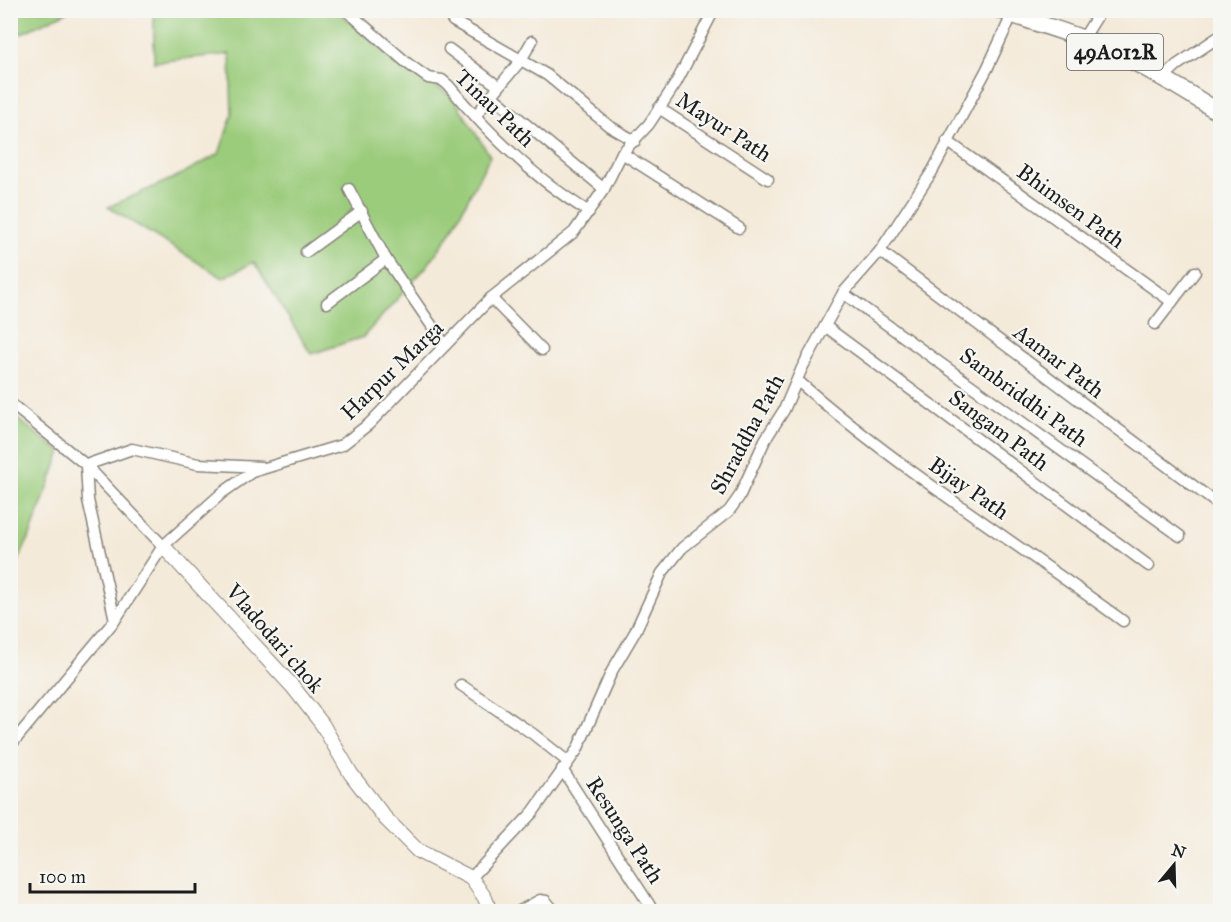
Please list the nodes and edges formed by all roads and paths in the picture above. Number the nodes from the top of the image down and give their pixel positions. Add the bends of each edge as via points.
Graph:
1 (346, 10) edge
2 (452, 10) edge
3 (714, 10) edge
4 (1101, 10) edge
5 (1006, 13) edge
6 (1221, 36) edge
7 (1083, 39) junction
8 (532, 41) dead end
9 (449, 49) dead end
10 (521, 60) junction
11 (1164, 77) junction
12 (495, 92) junction
13 (659, 108) junction
14 (1221, 113) edge
15 (476, 115) junction
16 (635, 141) junction
17 (947, 141) junction
18 (622, 153) junction
19 (768, 179) dead end
20 (349, 189) dead end
21 (604, 189) junction
22 (362, 212) junction
23 (589, 212) junction
24 (740, 228) dead end
25 (880, 251) junction
26 (306, 252) dead end
27 (386, 259) junction
28 (1195, 273) dead end
29 (843, 293) junction
30 (491, 298) junction
31 (1172, 302) junction
32 (327, 303) dead end
33 (1155, 324) dead end
34 (825, 326) junction
35 (446, 345) junction
36 (542, 350) dead end
37 (798, 381) junction
38 (10, 403) edge
39 (86, 465) junction
40 (268, 468) junction
41 (1215, 502) dead end
42 (1180, 536) dead end
43 (163, 546) junction
44 (1149, 566) dead end
45 (115, 620) junction
46 (1123, 621) dead end
47 (461, 686) dead end
48 (10, 746) edge
49 (565, 765) junction
50 (471, 878) junction
51 (490, 912) edge
52 (518, 912) edge
53 (555, 912) edge
54 (654, 912) edge

1 - 15 street, Tinau Path via 407,63 428,78 442,80
2 - 10 street, Tinau Path via 453,21
3 - 13 street, Harpur Marga
4 - 7 street
5 - 7 main road, 49A012R
5 - 17 street, Shraddha Path via 987,69
6 - 11 street
7 - 11 main road, 49A012R
8 - 10 street
9 - 12 street, Tinau Path
10 - 12 street
10 - 16 street, Tinau Path
11 - 14 main road, 49A012R
12 - 15 street
12 - 21 street, Tinau Path
13 - 16 street, Harpur Marga
13 - 19 street, Mayur Path
15 - 23 street, Tinau Path via 528,168
16 - 18 street, Harpur Marga
17 - 25 street, Shraddha Path via 933,170
17 - 31 street, Bhimsen Path
18 - 21 street, Harpur Marga
18 - 24 street
20 - 22 street
21 - 23 street, Harpur Marga
22 - 26 street
22 - 27 street
23 - 30 street, Harpur Marga via 574,232
25 - 29 street, Shraddha Path
25 - 41 street, Aamar Path
27 - 32 street
27 - 35 street
28 - 31 street
29 - 34 street, Shraddha Path
29 - 42 street, Sambriddhi Path
30 - 35 street, Harpur Marga
30 - 36 street
31 - 33 street
34 - 37 street, Shraddha Path
34 - 44 street, Sangam Path
35 - 40 street, Harpur Marga via 369,424 342,444
37 - 46 street, Bijay Path via 941,494
37 - 49 street, Shraddha Path via 739,497 729,511 682,548 662,573 577,750
38 - 39 street, Vladodari chok
39 - 40 street via 132,448 198,464
39 - 43 street, Vladodari chok
39 - 45 street via 88,500
40 - 43 street, Harpur Marga via 252,472 222,493
43 - 45 street, Harpur Marga
43 - 50 street, Vladodari chok via 293,687 385,818 418,851
45 - 48 street, Harpur Marga
47 - 49 street, Resunga Path via 533,734
49 - 50 street, Shraddha Path via 533,812
49 - 54 street, Resunga Path
50 - 51 street
52 - 53 street via 540,900

